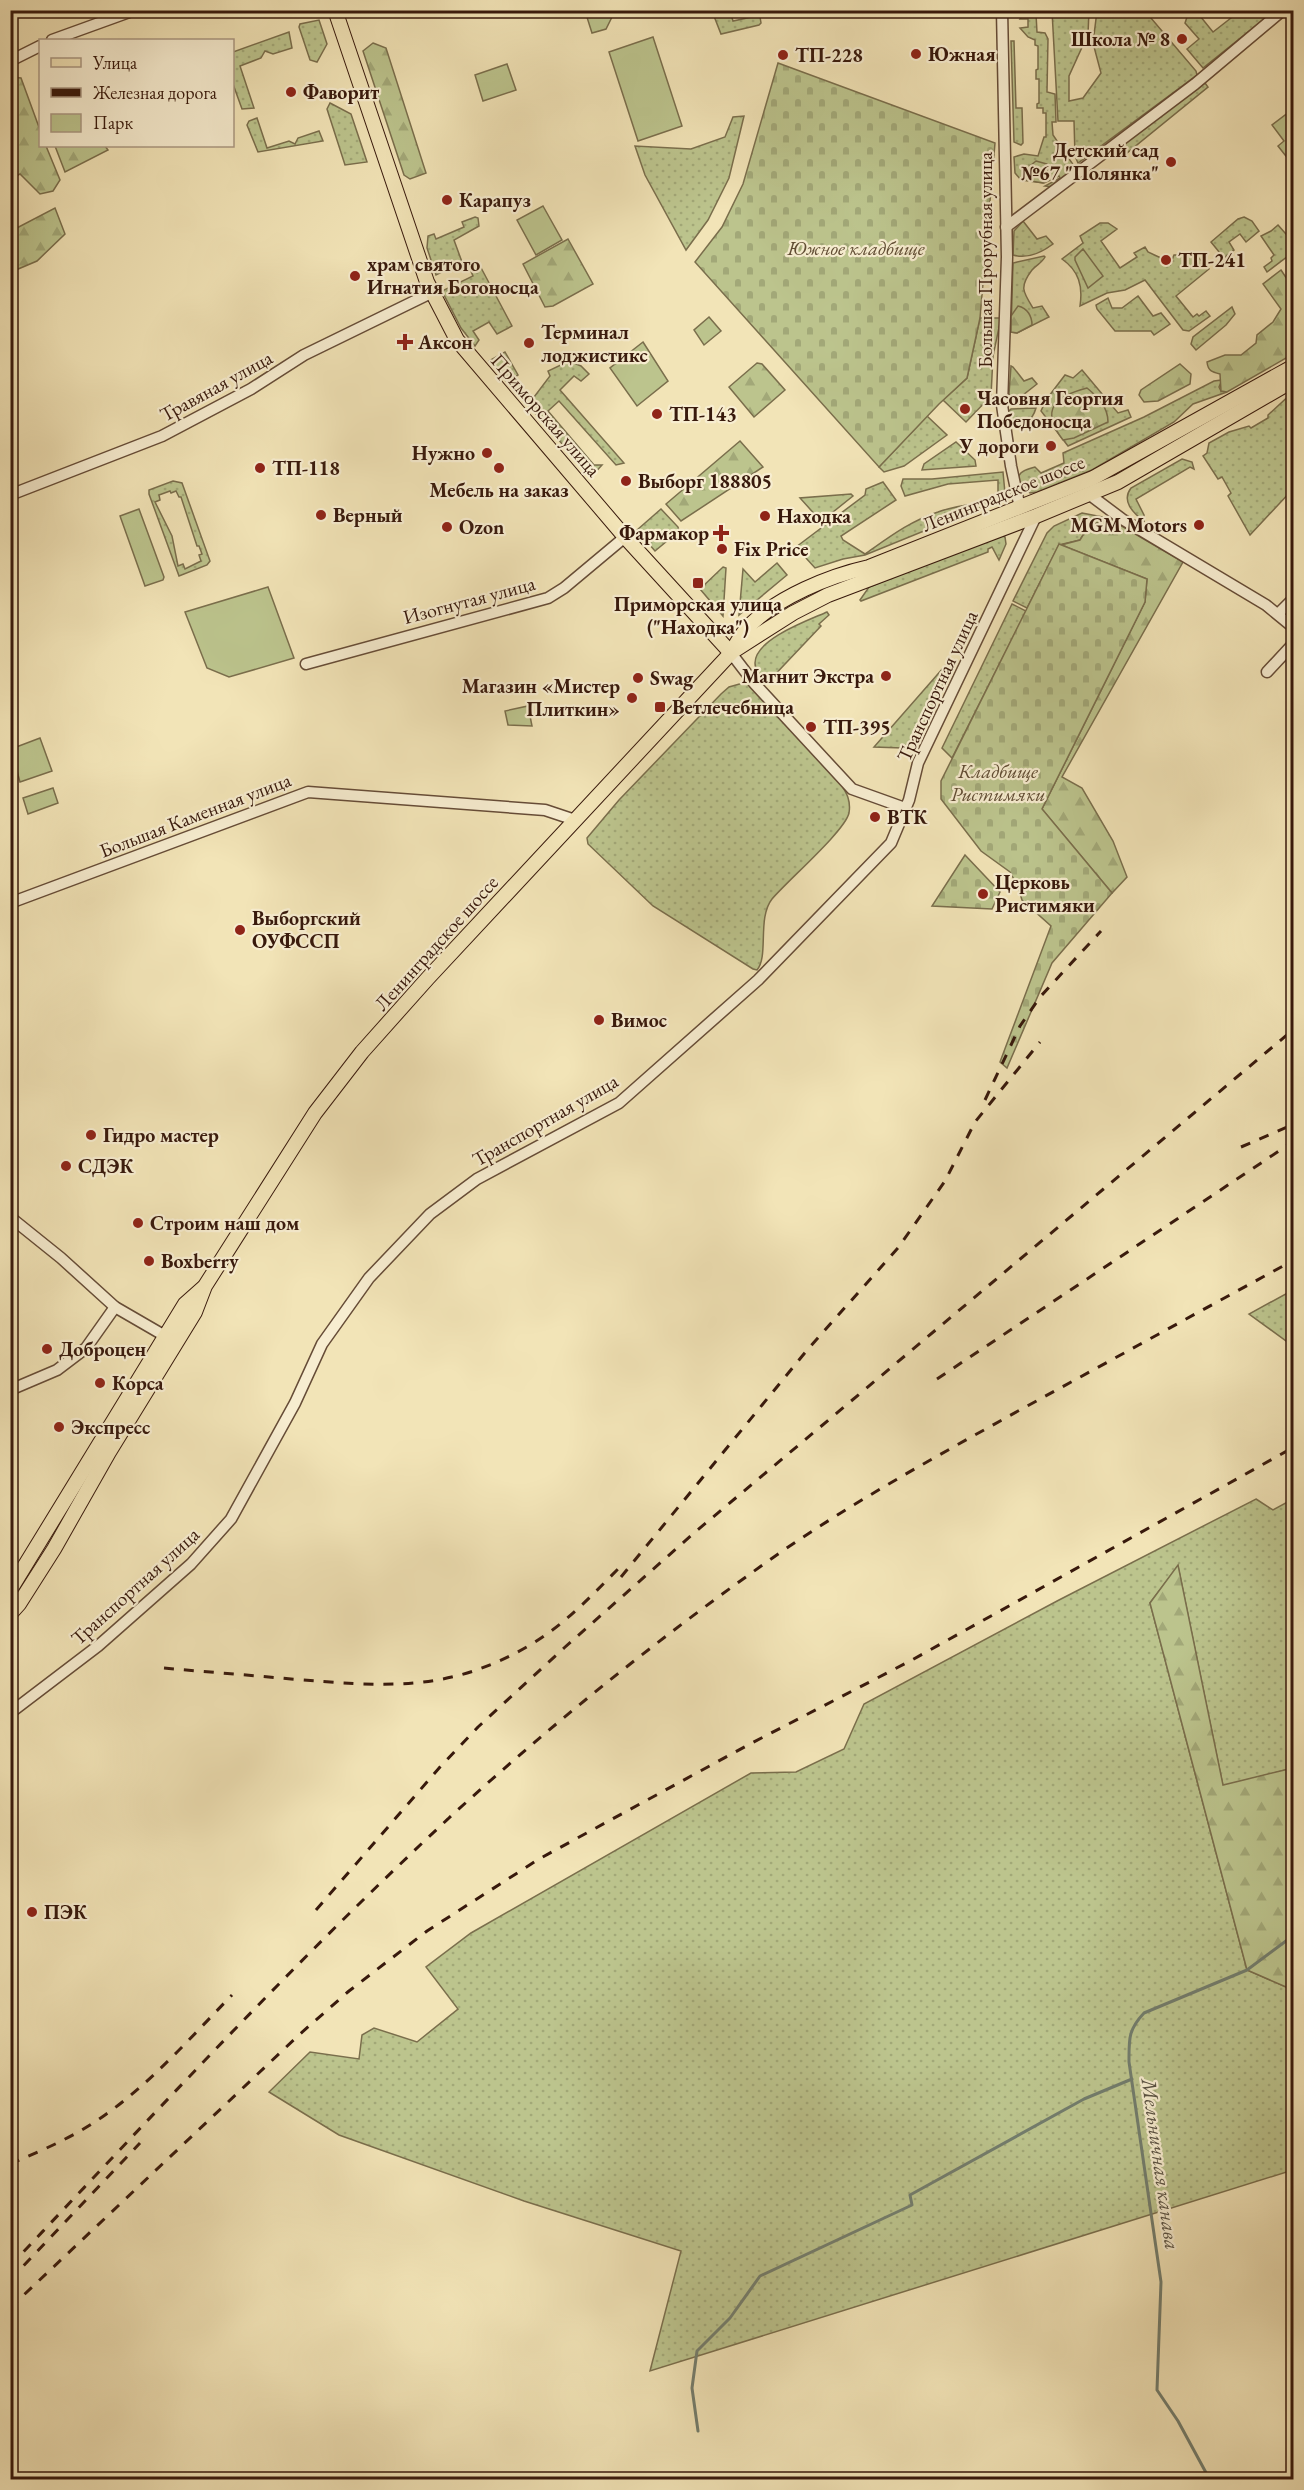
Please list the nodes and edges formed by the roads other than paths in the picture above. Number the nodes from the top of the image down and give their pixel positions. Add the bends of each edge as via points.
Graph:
1 (135, 10) edge
2 (335, 10) edge
3 (1002, 10) edge
4 (1283, 10) edge
5 (55, 39) edge
6 (39, 46) edge
7 (10, 61) edge
8 (1006, 226) junction
9 (431, 293) junction
10 (1293, 366) edge
11 (1293, 380) edge
12 (10, 495) edge
13 (1090, 495) junction
14 (1020, 507) junction
15 (1036, 516) junction
16 (625, 537) junction
17 (1293, 598) edge
18 (1278, 614) junction
19 (1293, 628) edge
20 (1293, 644) edge
21 (731, 653) junction
22 (306, 664) dead end
23 (1267, 672) dead end
24 (906, 808) junction
25 (575, 820) junction
26 (10, 903) edge
27 (10, 1217) edge
28 (115, 1307) junction
29 (172, 1339) junction
30 (10, 1390) edge
31 (10, 1590) edge
32 (10, 1614) edge
33 (10, 1713) edge

1 - 5 street
2 - 9 main road, Приморская улица
3 - 8 street, Большая Прорубная улица
4 - 8 street via 1195,84
6 - 7 street
8 - 14 street, Большая Прорубная улица via 1002,405
9 - 12 street, Травяная улица via 304,355 251,389 162,436
9 - 16 main road, Приморская улица via 464,351
10 - 14 main road, Ленинградское шоссе via 1116,467
11 - 13 main road, Ленинградское шоссе via 1155,462
13 - 15 main road, Ленинградское шоссе
13 - 18 street via 1122,519
14 - 21 main road, Ленинградское шоссе via 806,588 749,626
15 - 21 main road, Ленинградское шоссе via 828,595
15 - 24 street, Транспортная улица via 918,763
16 - 21 main road, Приморская улица
16 - 22 street, Изогнутая улица via 548,598
17 - 18 street
18 - 19 street
20 - 23 street
21 - 24 street, Приморская улица via 852,789
21 - 25 main road, Ленинградское шоссе
24 - 33 street, Транспортная улица via 891,843 758,980 620,1103 477,1179 430,1214 369,1278 322,1344 295,1403 231,1519 191,1564 124,1623
25 - 26 street, Большая Каменная улица via 545,810 308,792
25 - 29 main road, Ленинградское шоссе via 363,1052 315,1113 205,1286 185,1304
27 - 28 street
28 - 29 street
28 - 30 street via 86,1348 57,1370
29 - 31 main road, Ленинградское шоссе
29 - 32 main road, Ленинградское шоссе via 54,1550

